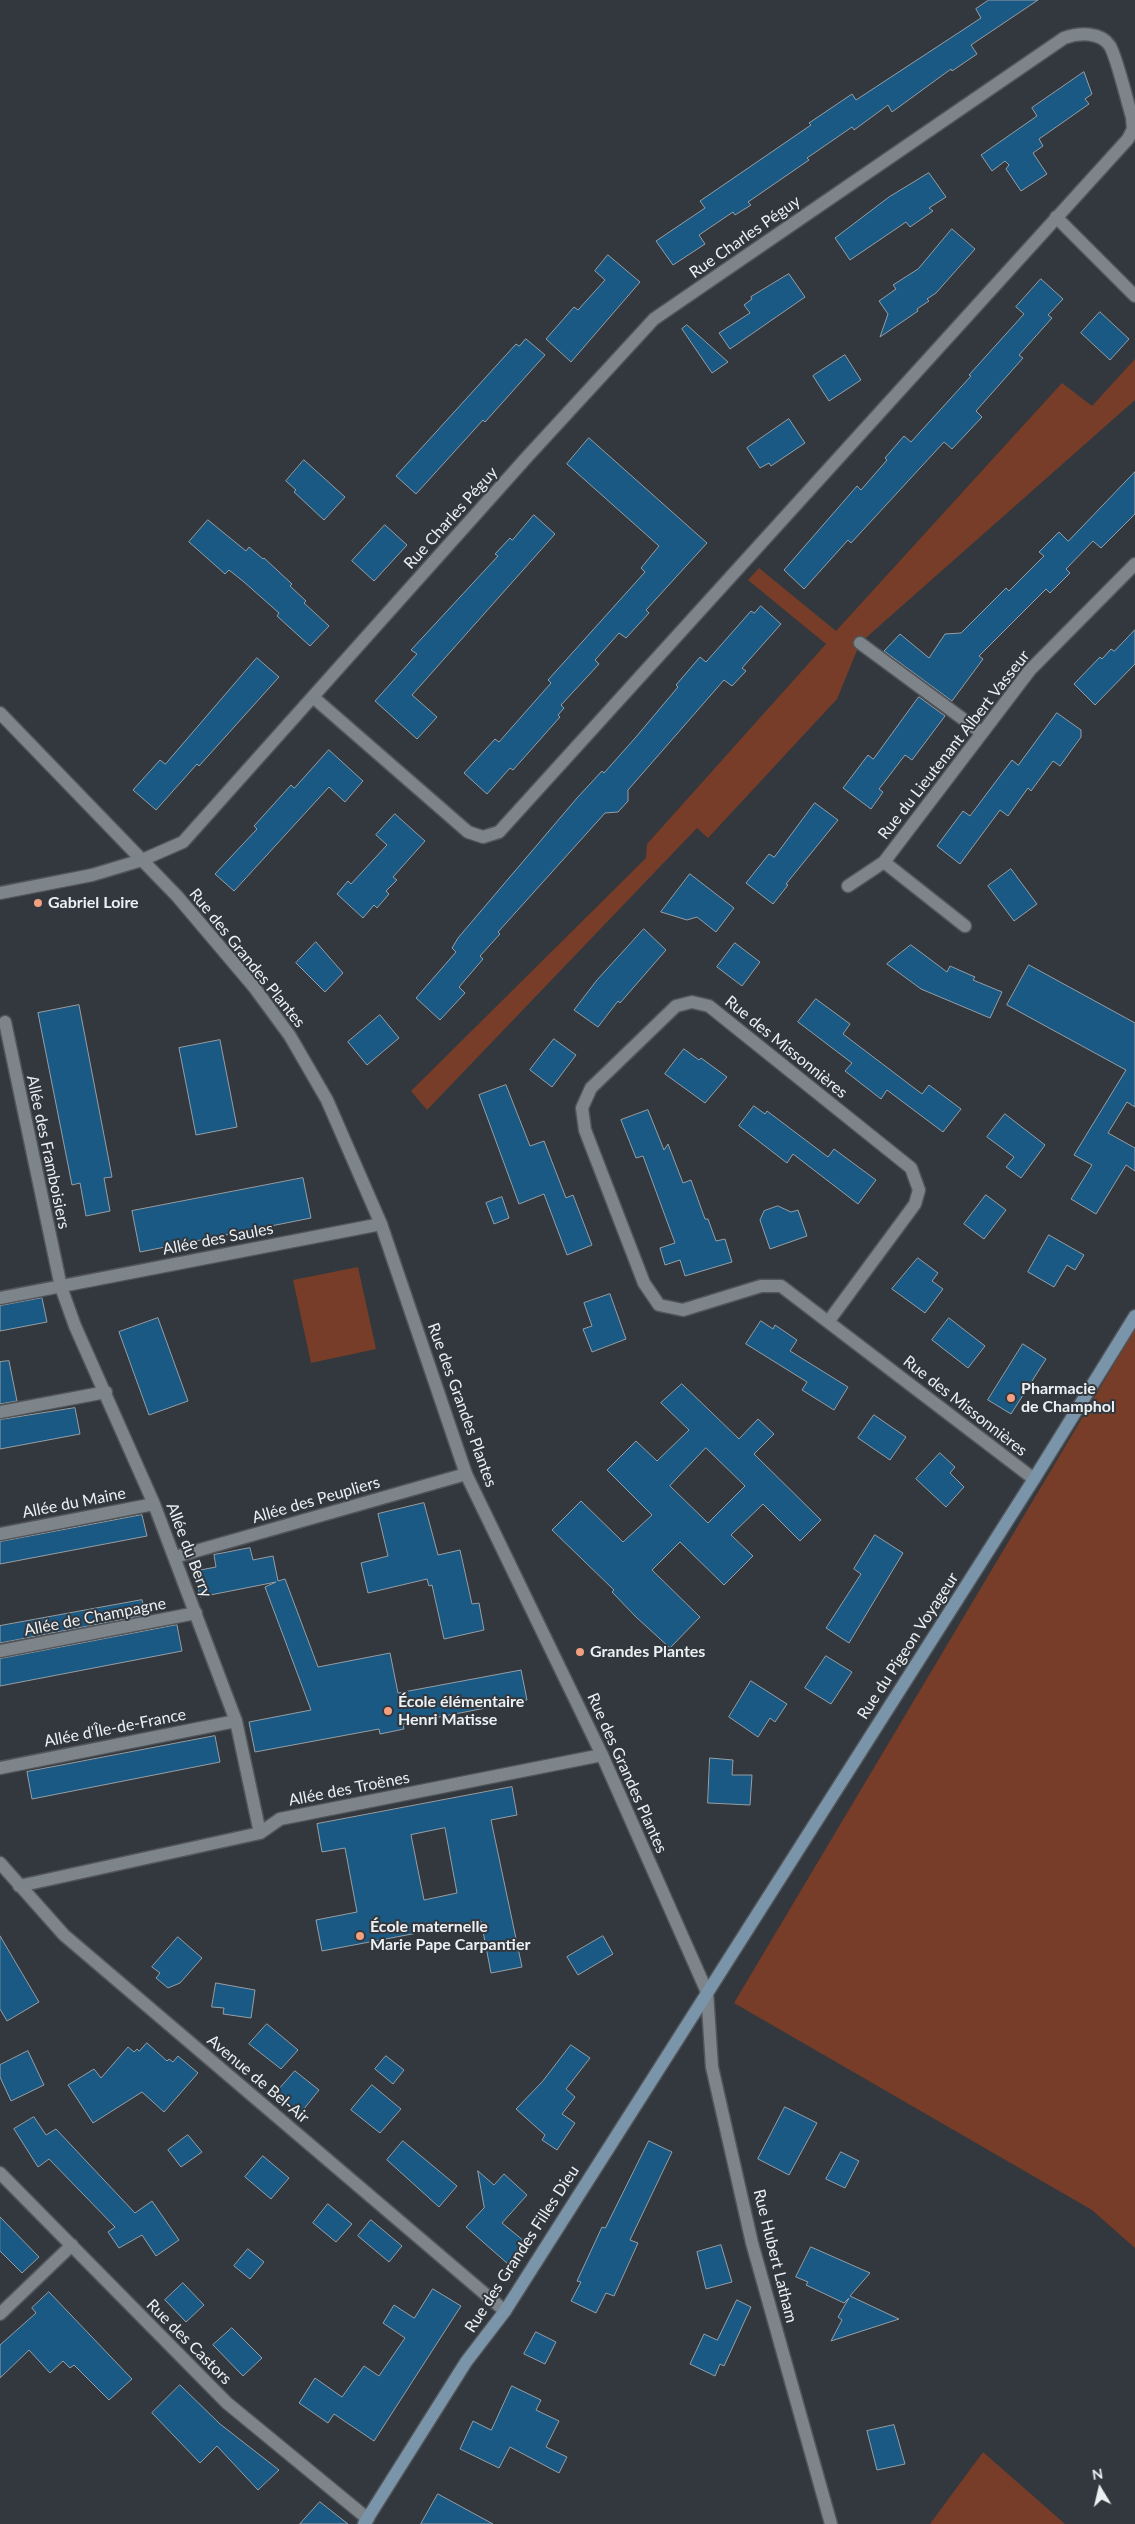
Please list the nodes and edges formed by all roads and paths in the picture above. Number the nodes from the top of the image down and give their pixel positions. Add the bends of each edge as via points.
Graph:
1 (1056, 217) junction
2 (1135, 296) edge
3 (1135, 564) edge
4 (860, 643) dead end
5 (313, 697) junction
6 (0, 713) edge
7 (982, 733) junction
8 (142, 860) junction
9 (884, 862) junction
10 (848, 886) dead end
11 (0, 893) edge
12 (965, 926) dead end
13 (5, 1022) dead end
14 (381, 1224) junction
15 (61, 1287) junction
16 (0, 1298) edge
17 (1135, 1316) edge
18 (828, 1322) junction
19 (106, 1392) junction
20 (0, 1412) edge
21 (466, 1474) junction
22 (1034, 1480) junction
23 (154, 1504) junction
24 (0, 1534) edge
25 (175, 1558) junction
26 (196, 1613) junction
27 (0, 1652) edge
28 (236, 1721) junction
29 (602, 1754) junction
30 (0, 1768) edge
31 (260, 1832) junction
32 (0, 1863) edge
33 (19, 1886) junction
34 (707, 1992) junction
35 (0, 2174) edge
36 (72, 2245) junction
37 (505, 2311) junction
38 (0, 2314) edge
39 (366, 2522) edge
40 (831, 2524) edge

1 - 2 street
1 - 5 street, Rue Charles Péguy via 499,832 483,837 468,832
1 - 5 street, Rue Charles Péguy via 1128,139 1132,129 1132,117 1110,46 1100,38 1080,33 1064,38 654,319
3 - 7 street, Rue du Lieutenant Albert Vasseur via 1030,670
4 - 7 street
5 - 8 street, Rue Charles Péguy via 183,842
6 - 8 street, Rue des Grandes Plantes
7 - 9 street, Rue du Lieutenant Albert Vasseur
8 - 11 street, Rue Charles Péguy via 92,875
8 - 14 street, Rue des Grandes Plantes via 254,987 290,1036 327,1100
9 - 10 street, Rue du Lieutenant Albert Vasseur
9 - 12 street, Rue du Lieutenant Albert Vasseur
13 - 15 street, Allée des Framboisiers
14 - 15 street, Allée des Saules
14 - 21 street, Rue des Grandes Plantes
15 - 16 street, Allée des Saules
15 - 19 street, Allée du Berry
17 - 22 main road, Rue du Pigeon Voyageur
18 - 18 street, Rue des Missonnières via 915,1204 919,1190 911,1168 709,1006 692,1002 676,1006 591,1088 582,1108 585,1130 644,1283 658,1304 683,1310 761,1286 781,1286
18 - 22 street, Rue des Missonnières
19 - 20 street
19 - 23 street, Allée du Berry
21 - 25 street, Allée des Peupliers
21 - 29 street, Rue des Grandes Plantes
22 - 34 main road, Rue du Pigeon Voyageur
23 - 24 street, Allée du Maine
23 - 25 street, Allée du Berry
25 - 26 street, Allée du Berry
26 - 27 street, Allée de Champagne
26 - 28 street, Allée du Berry
28 - 30 street, Allée d'Île-de-France
28 - 31 street, Allée du Berry
29 - 31 street, Allée des Troënes via 280,1820
29 - 34 street, Rue des Grandes Plantes
31 - 33 street, Allée des Troënes
32 - 33 street, Avenue de Bel-Air
33 - 37 street, Avenue de Bel-Air via 64,1935
34 - 37 main road, Rue des Grandes Filles Dieu
34 - 40 street, Rue Hubert Latham via 712,2067 752,2243
35 - 36 street, Rue des Castors
36 - 38 street
36 - 39 street, Rue des Castors via 227,2403
37 - 39 main road, Rue des Grandes Filles Dieu via 466,2362

